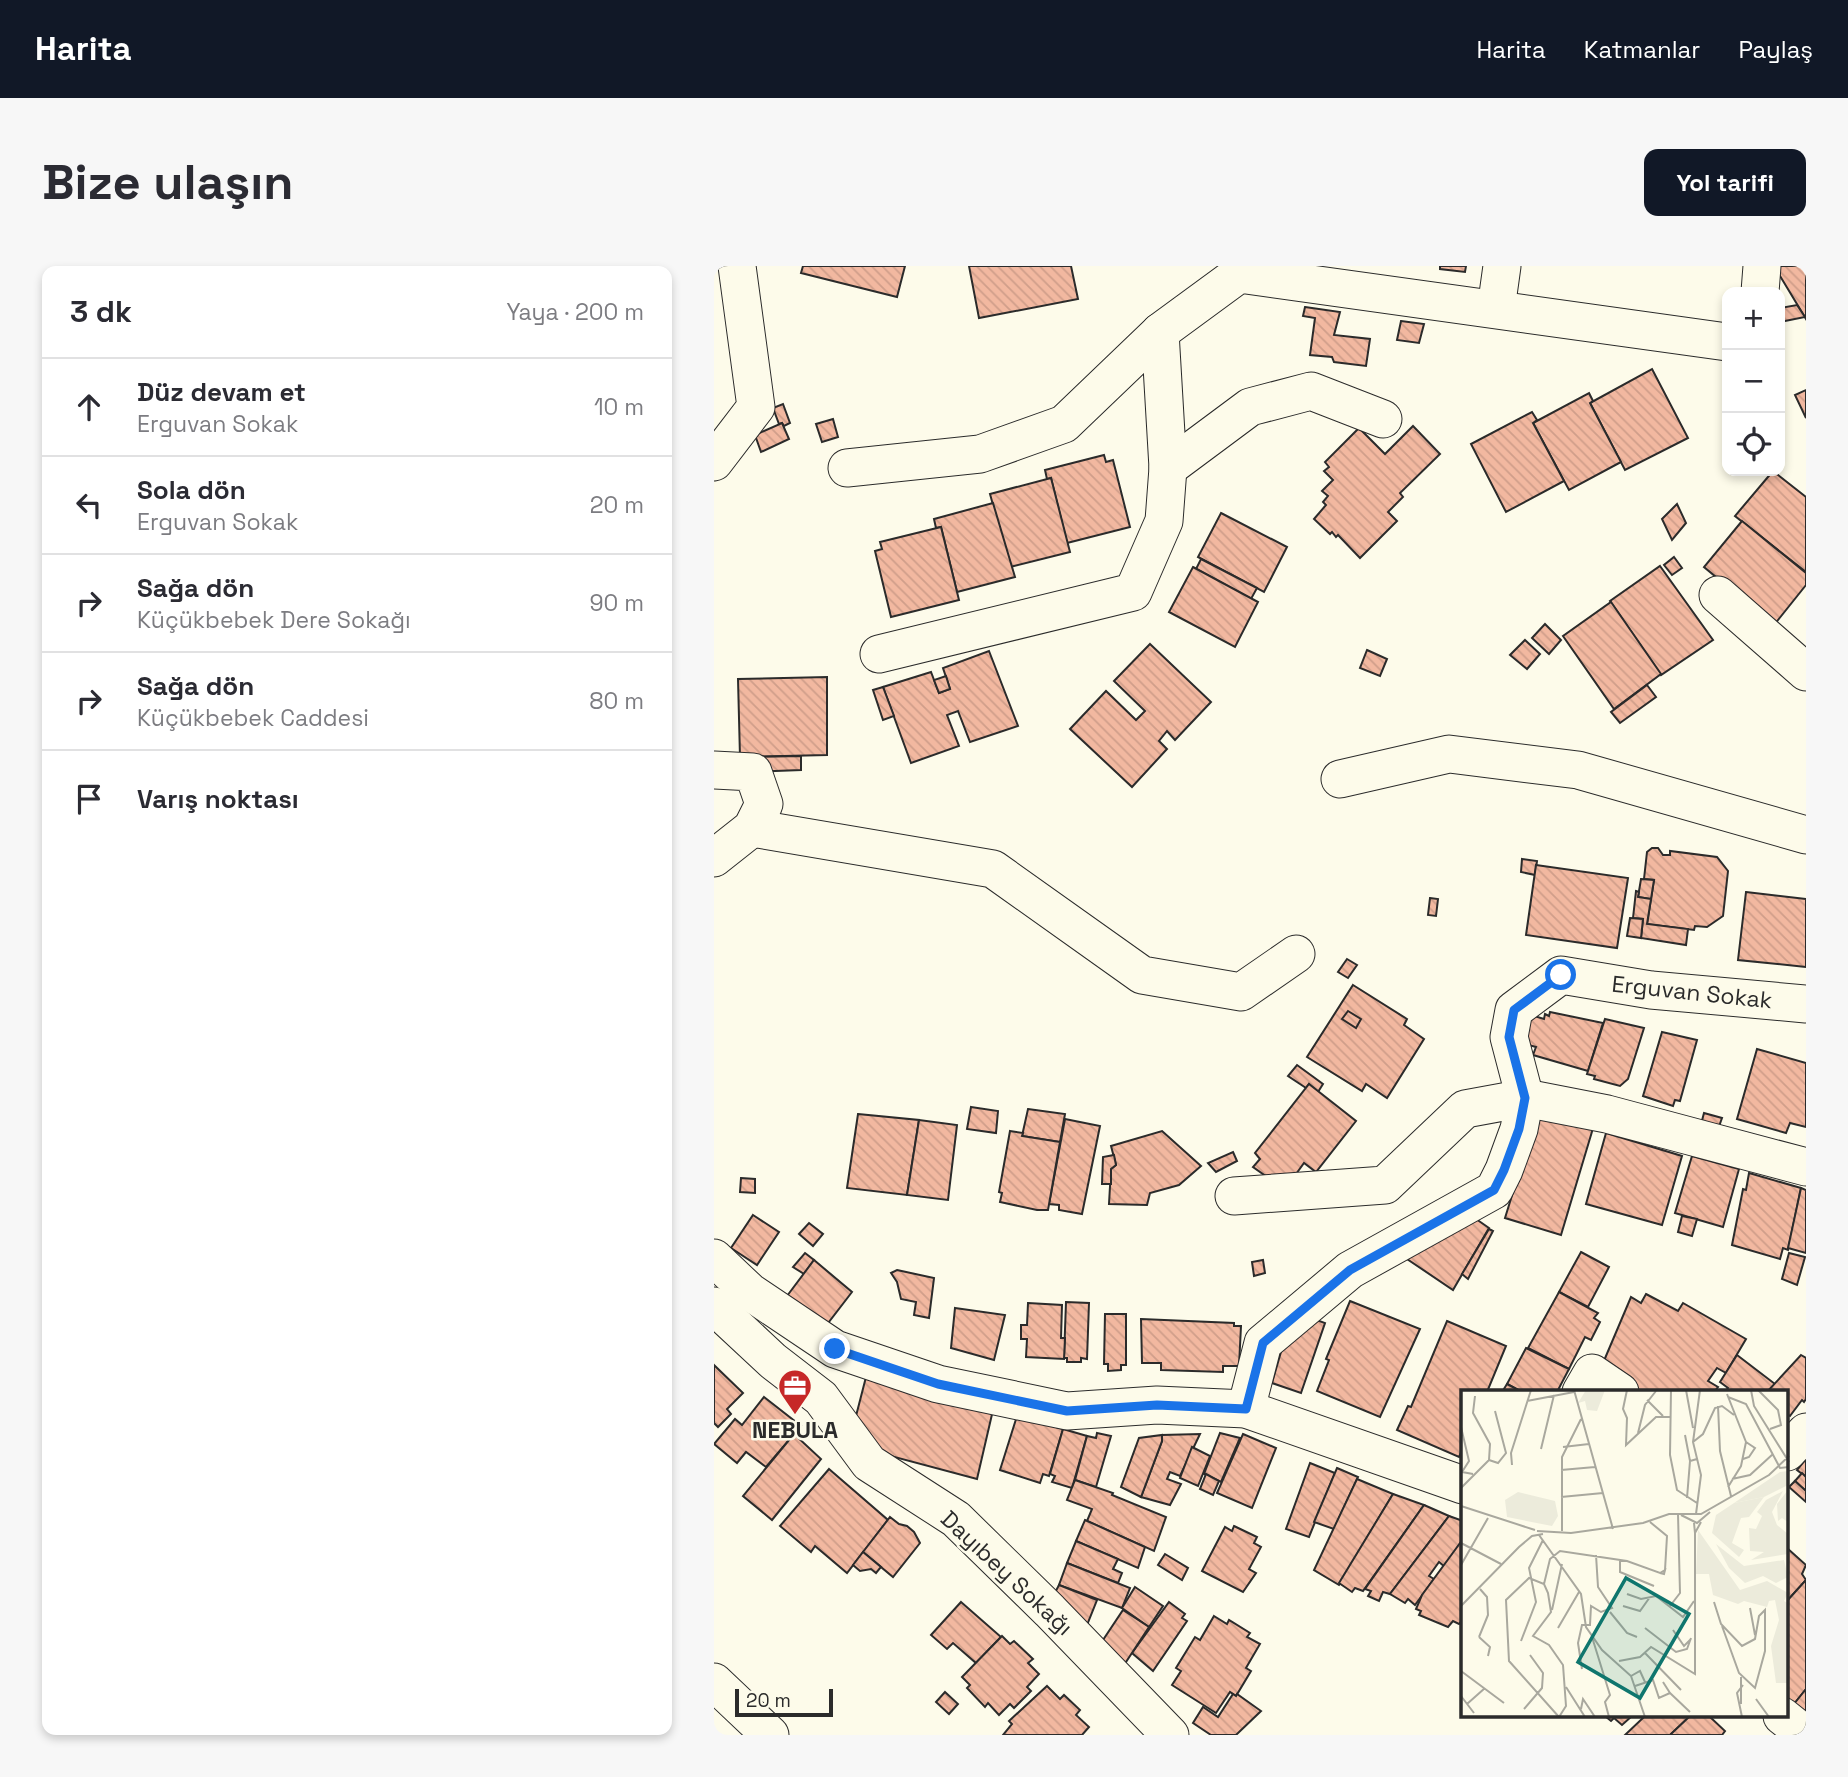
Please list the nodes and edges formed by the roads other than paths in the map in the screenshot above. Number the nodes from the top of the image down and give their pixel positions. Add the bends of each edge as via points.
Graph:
1 (737, 266) edge
2 (1502, 266) edge
3 (1762, 266) edge
4 (1760, 287) edge
5 (1496, 309) junction
6 (1160, 332) junction
7 (1722, 341) edge
8 (1383, 419) dead end
9 (714, 462) edge
10 (847, 468) dead end
11 (1168, 468) junction
12 (1718, 596) dead end
13 (879, 654) dead end
14 (1806, 672) edge
15 (714, 770) edge
16 (1340, 779) dead end
17 (752, 828) junction
18 (1806, 835) edge
19 (714, 858) edge
20 (1296, 954) dead end
21 (1806, 1004) edge
22 (1525, 1098) junction
23 (1806, 1167) edge
24 (1234, 1196) dead end
25 (714, 1258) edge
26 (714, 1306) edge
27 (1582, 1390) edge
28 (1617, 1390) edge
29 (1246, 1409) junction
30 (1806, 1432) edge
31 (1788, 1451) edge
32 (1461, 1484) edge
33 (714, 1682) edge
34 (1754, 1718) edge
35 (1785, 1718) edge
36 (770, 1735) edge
37 (1170, 1735) edge
38 (1770, 1735) edge
39 (1806, 1735) edge

1 - 9 street via 756,407
2 - 5 street
3 - 4 street
5 - 6 street via 1238,274
5 - 7 street
6 - 10 street via 1064,424 980,454
6 - 11 street
8 - 11 street via 1311,391 1250,407
11 - 13 street via 1164,521 1133,592
12 - 14 street
15 - 17 street via 753,772 764,804
16 - 18 street via 1449,754 1578,770
17 - 19 street
17 - 20 street via 993,869 1142,975 1241,992
21 - 22 street, Erguvan Sokak via 1651,990 1561,975 1514,1010 1509,1037
22 - 23 street via 1607,1114
22 - 24 street via 1465,1109 1385,1185
22 - 29 street via 1519,1129 1494,1190 1350,1270 1263,1343
25 - 29 street via 750,1292 835,1349 938,1384 1067,1411 1157,1405
26 - 37 street, Dayıbey Sokağı via 821,1398 869,1464 956,1519
27 - 28 street via 1592,1373
29 - 32 street
30 - 31 street
33 - 36 street
34 - 38 street
35 - 39 street

